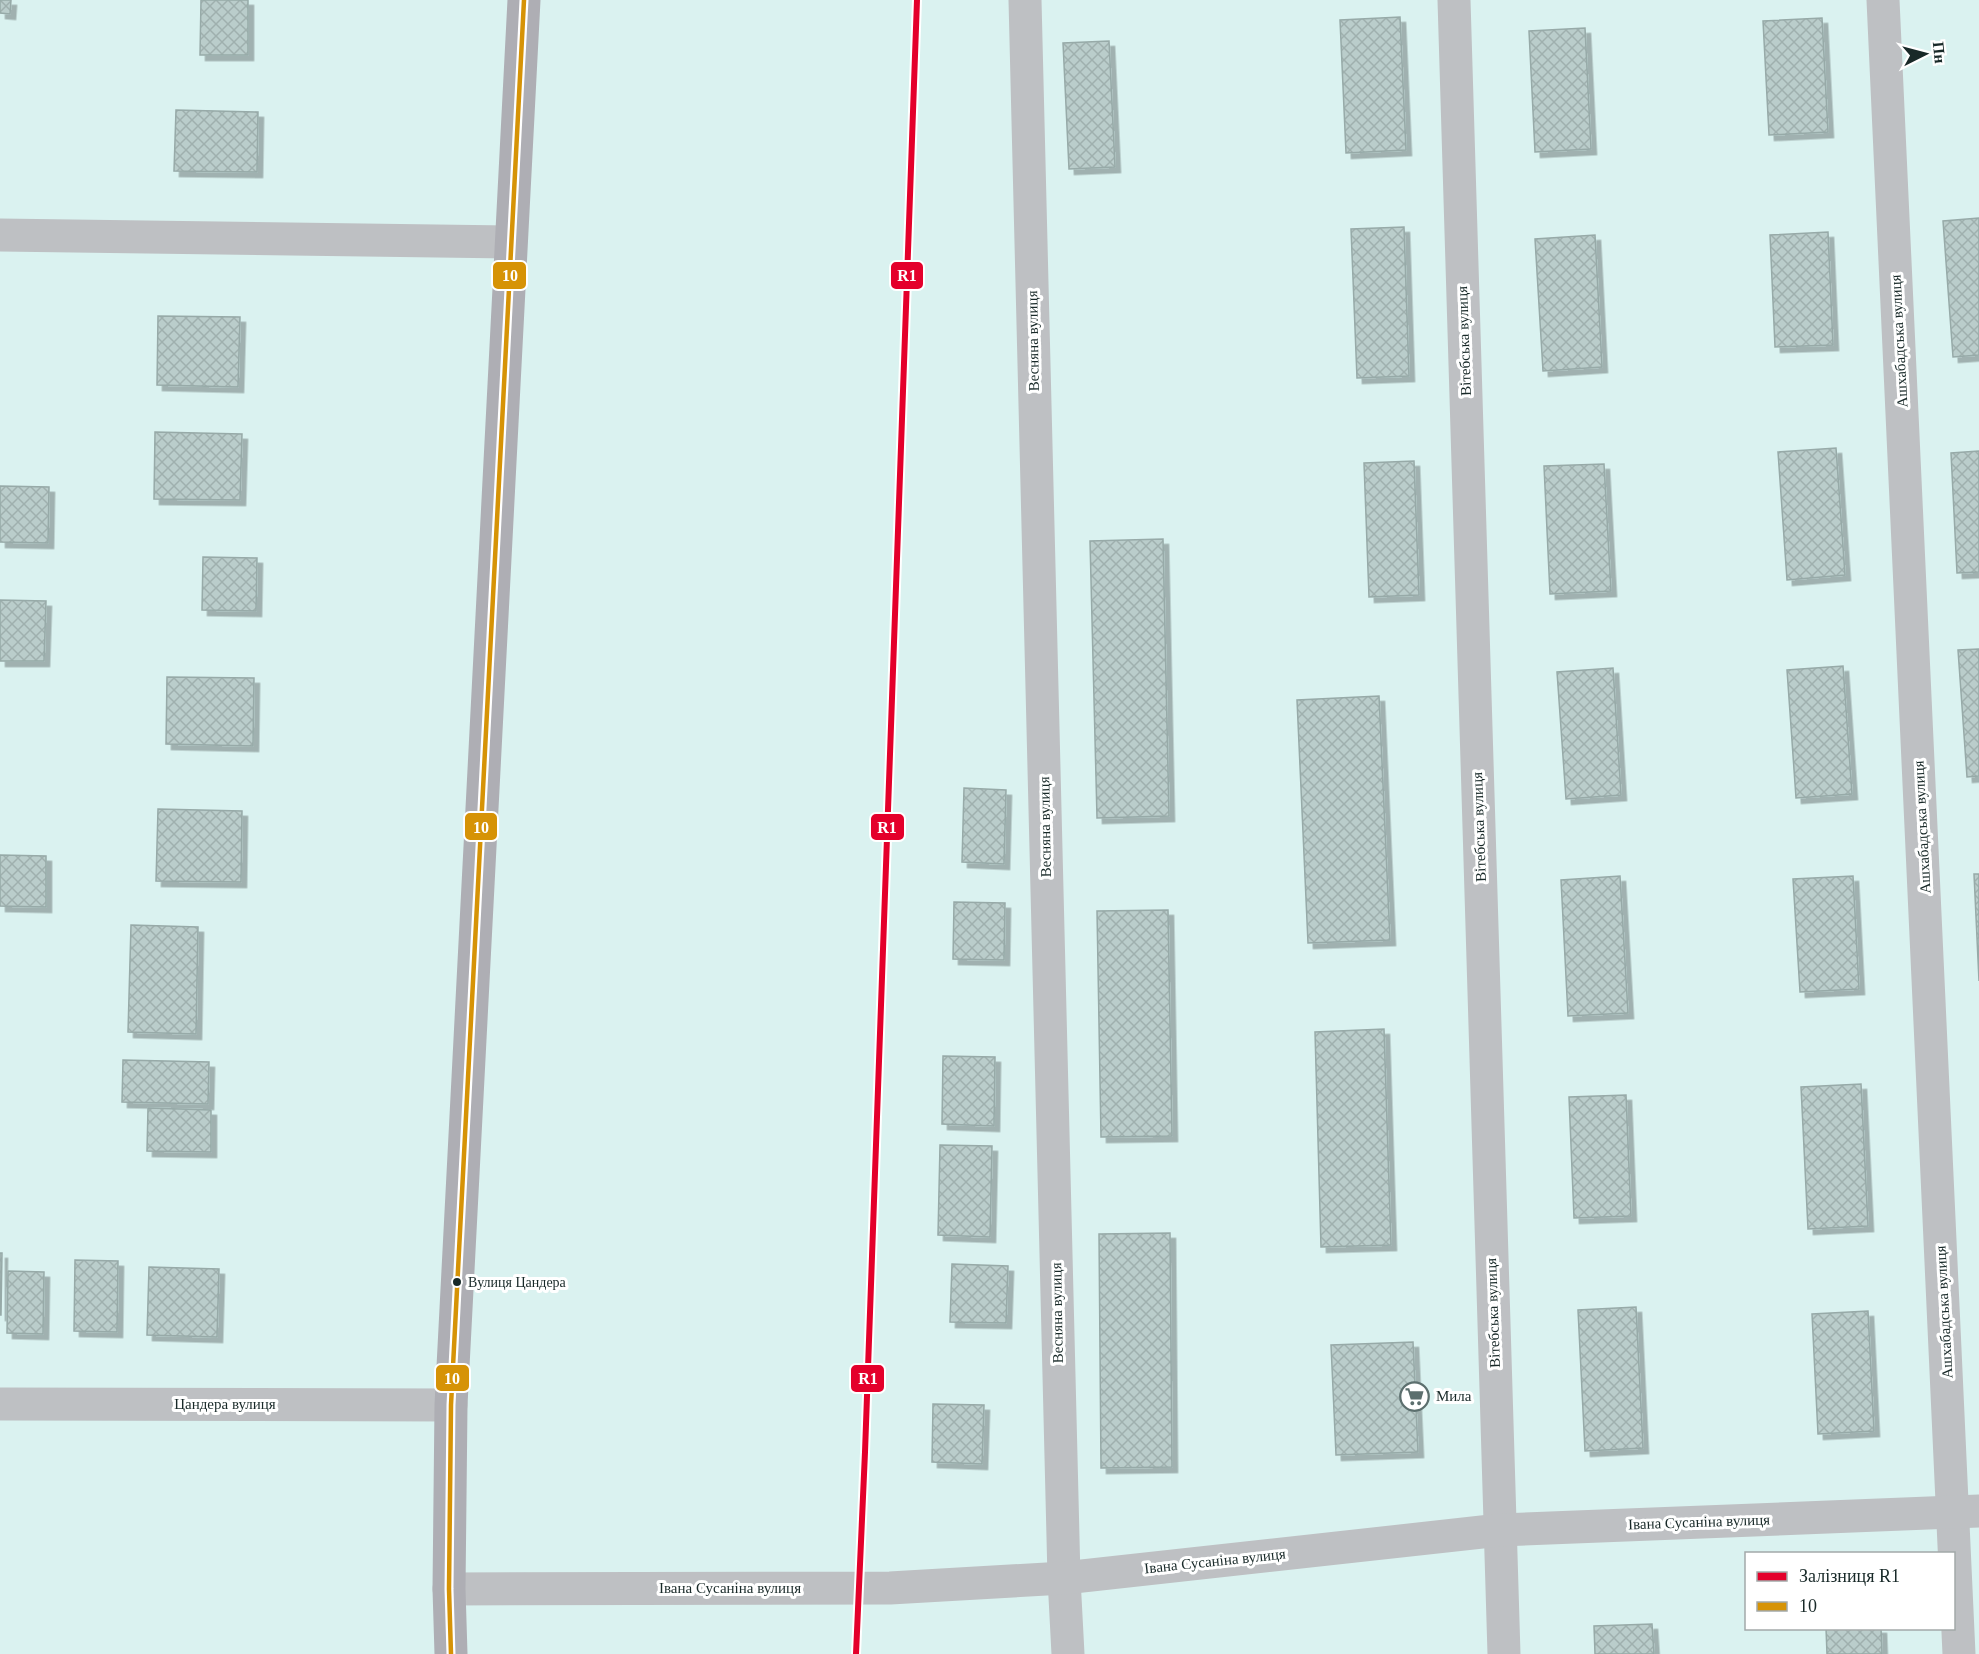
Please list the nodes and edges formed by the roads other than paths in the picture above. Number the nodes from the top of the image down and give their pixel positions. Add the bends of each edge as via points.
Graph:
1 (524, 0) edge
2 (1025, 0) edge
3 (1454, 0) edge
4 (1883, 0) edge
5 (0, 235) edge
6 (510, 242) junction
7 (0, 1404) edge
8 (451, 1405) junction
9 (1966, 1511) edge
10 (1500, 1530) junction
11 (1064, 1578) junction
12 (449, 1589) junction
13 (451, 1654) edge
14 (1068, 1654) edge
15 (1504, 1654) edge
16 (1959, 1654) edge

1 - 6 main road
2 - 11 street, Весняна вулиця
3 - 10 street, Вітебська вулиця
4 - 9 street, Ашхабадська вулиця
5 - 6 street
6 - 8 main road
7 - 8 street, Цандера вулиця
8 - 12 main road
9 - 10 street, Івана Сусаніна вулиця
9 - 16 street, Ашхабадська вулиця
10 - 11 street, Івана Сусаніна вулиця
10 - 15 street, Вітебська вулиця
11 - 12 street, Івана Сусаніна вулиця via 880,1588
11 - 14 street, Весняна вулиця
12 - 13 main road

